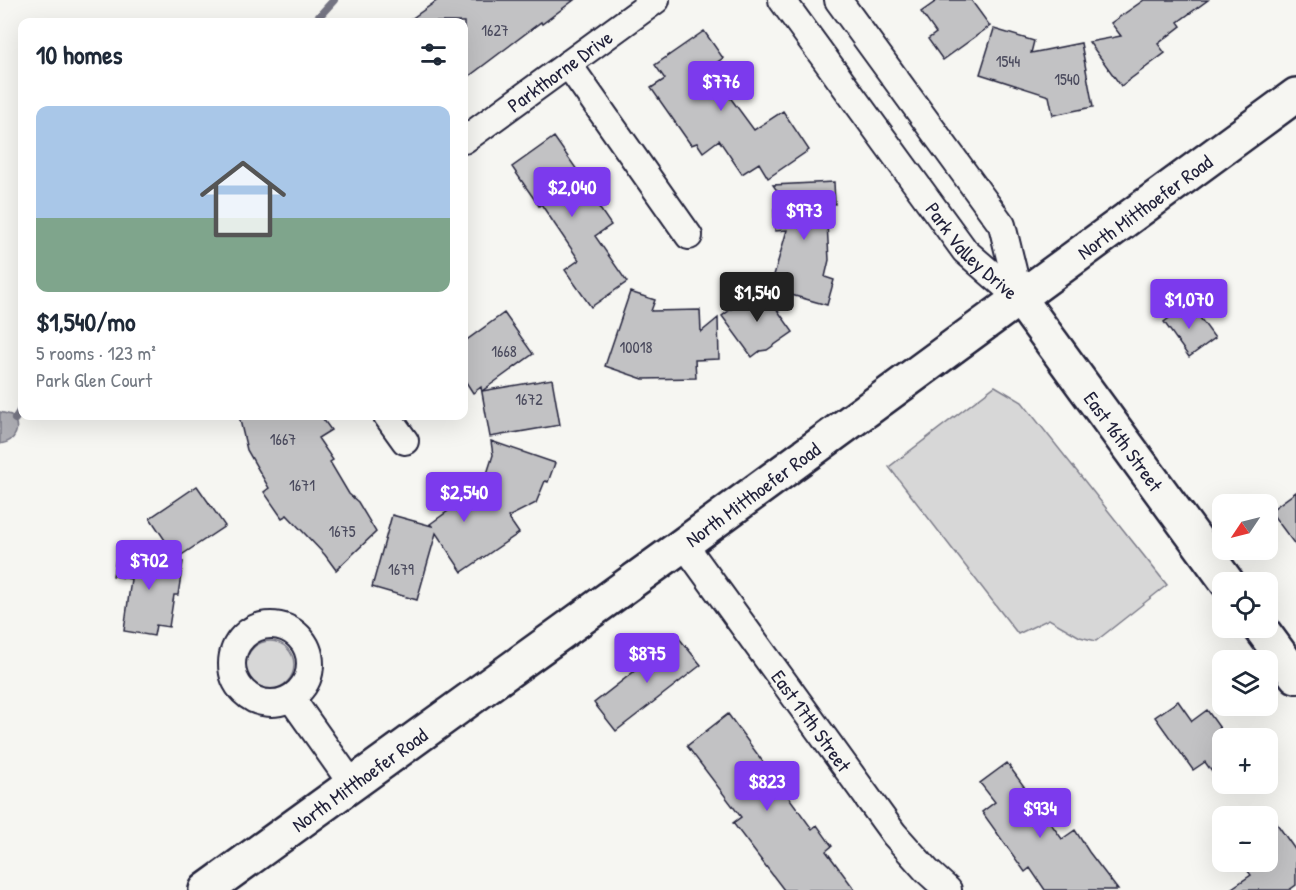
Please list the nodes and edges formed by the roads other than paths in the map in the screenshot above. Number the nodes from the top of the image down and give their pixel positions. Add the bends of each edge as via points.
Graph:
1 (656, 0) edge
2 (782, 0) edge
3 (838, 0) edge
4 (568, 64) junction
5 (1296, 95) edge
6 (468, 137) edge
7 (689, 236) dead end
8 (1020, 299) junction
9 (390, 420) edge
10 (405, 441) dead end
11 (684, 544) junction
12 (1220, 572) edge
13 (1268, 638) edge
14 (1296, 676) edge
15 (291, 698) dead end
16 (352, 784) junction
17 (206, 890) edge
18 (948, 890) edge

1 - 4 street, Parkthorne Drive
2 - 8 street, Park Valley Drive via 965,251
3 - 8 street, Park Valley Drive via 1002,225
4 - 6 street, Parkthorne Drive
4 - 7 street
5 - 8 main road, North Mitthoefer Road
8 - 11 main road, North Mitthoefer Road
8 - 12 main road, East 16th Street
9 - 10 street
11 - 16 main road, North Mitthoefer Road
11 - 18 street, East 17th Street via 894,834
13 - 14 main road
15 - 16 street
16 - 17 main road, North Mitthoefer Road

